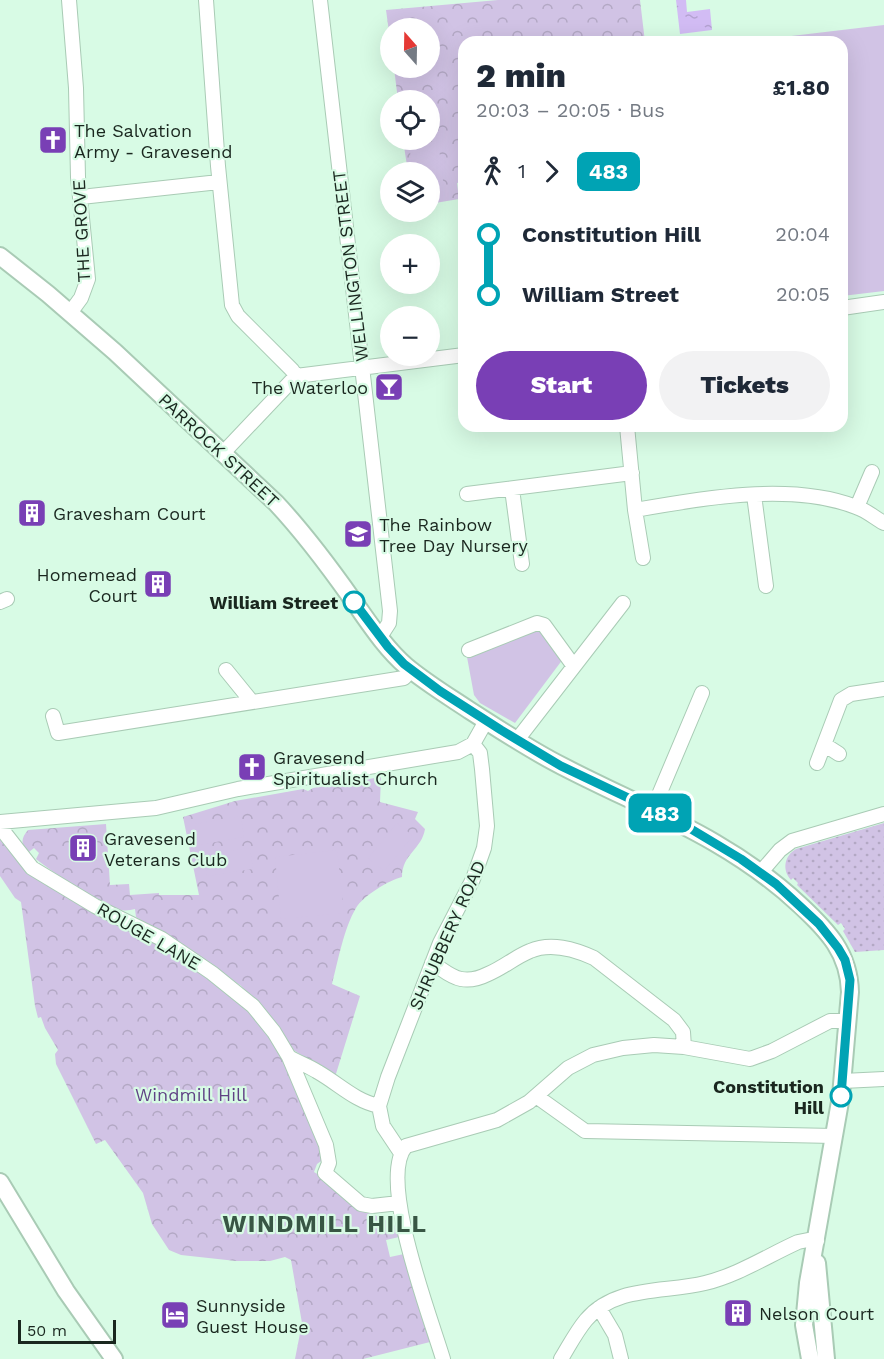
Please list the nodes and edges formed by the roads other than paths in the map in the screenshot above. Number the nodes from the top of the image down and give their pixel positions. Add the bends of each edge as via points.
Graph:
1 (69, 0) edge
2 (206, 0) edge
3 (320, 0) edge
4 (219, 183) junction
5 (81, 197) junction
6 (0, 256) edge
7 (884, 302) edge
8 (848, 307) edge
9 (70, 313) junction
10 (458, 356) edge
11 (362, 369) junction
12 (296, 376) junction
13 (628, 432) edge
14 (223, 453) junction
15 (872, 472) dead end
16 (632, 473) junction
17 (512, 489) junction
18 (467, 494) dead end
19 (754, 495) junction
20 (857, 507) junction
21 (635, 510) junction
22 (884, 523) edge
23 (643, 558) dead end
24 (522, 564) dead end
25 (766, 586) dead end
26 (623, 603) dead end
27 (380, 637) junction
28 (470, 650) dead end
29 (573, 665) junction
30 (226, 670) dead end
31 (411, 670) junction
32 (884, 689) edge
33 (702, 699) dead end
34 (252, 702) junction
35 (53, 716) dead end
36 (486, 721) junction
37 (517, 740) junction
38 (473, 744) junction
39 (825, 745) junction
40 (839, 754) dead end
41 (818, 763) dead end
42 (653, 809) junction
43 (884, 814) edge
44 (0, 822) edge
45 (0, 827) edge
46 (761, 872) junction
47 (432, 963) junction
48 (848, 1021) junction
49 (684, 1047) junction
50 (289, 1056) junction
51 (884, 1079) edge
52 (843, 1081) junction
53 (536, 1096) junction
54 (379, 1106) junction
55 (834, 1136) junction
56 (401, 1153) junction
57 (0, 1182) edge
58 (399, 1203) junction
59 (817, 1241) junction
60 (599, 1308) junction
61 (114, 1359) edge
62 (443, 1359) edge
63 (561, 1359) edge
64 (621, 1359) edge
65 (810, 1359) edge
66 (826, 1359) edge

1 - 5 street, THE GROVE
2 - 4 street
3 - 11 street, WELLINGTON STREET
4 - 5 street
4 - 12 street via 233,309
5 - 9 street, THE GROVE via 88,282
6 - 9 street, PARROCK STREET
7 - 8 street
9 - 14 street, PARROCK STREET
10 - 11 street
11 - 12 street
11 - 27 street, WELLINGTON STREET via 390,611 389,623
12 - 14 street
13 - 16 street
14 - 27 street, PARROCK STREET via 297,526
15 - 20 street
16 - 17 street
16 - 21 street
17 - 18 street
17 - 24 street
19 - 20 street via 818,496
19 - 21 street via 695,499
19 - 25 street
20 - 22 street
21 - 23 street
26 - 29 street
27 - 31 street, PARROCK STREET
28 - 29 street via 537,623 543,625
29 - 37 street
30 - 34 street
31 - 34 street via 404,678
31 - 36 street, PARROCK STREET
32 - 39 street via 851,694 841,700
33 - 42 street
34 - 35 street via 58,733
36 - 37 street, PARROCK STREET
36 - 38 street
37 - 42 street, PARROCK STREET via 561,766
38 - 44 street via 454,752 238,789 156,808
38 - 47 street, SHRUBBERY ROAD via 480,753 482,769 485,845
39 - 40 street
39 - 41 street
42 - 46 street, PARROCK STREET
43 - 46 street via 792,841
45 - 50 street, ROUGE LANE via 32,868 162,939 234,989 253,1006
46 - 48 street, PARROCK STREET via 808,912 838,948 850,980
47 - 49 street via 454,976 469,979 494,972 530,951 556,947 576,951 594,958 672,1018 683,1032
47 - 54 street, SHRUBBERY ROAD
48 - 49 street via 830,1021 753,1058
48 - 52 street, PARROCK STREET
49 - 53 street via 654,1044 588,1057 568,1068
50 - 54 street via 368,1104
50 - 58 street, ROUGE LANE via 326,1145 329,1163 325,1173 361,1204
51 - 52 street
52 - 55 street, PARROCK STREET
53 - 55 street via 585,1131
53 - 56 street via 497,1120 409,1144
54 - 56 street via 382,1126
55 - 59 street, PARROCK STREET
56 - 58 street
57 - 61 street via 66,1291
58 - 62 street via 401,1222
59 - 60 street via 798,1242 713,1281 630,1294
59 - 65 street via 804,1324
59 - 66 street
60 - 63 street via 581,1326
60 - 64 street via 615,1335

